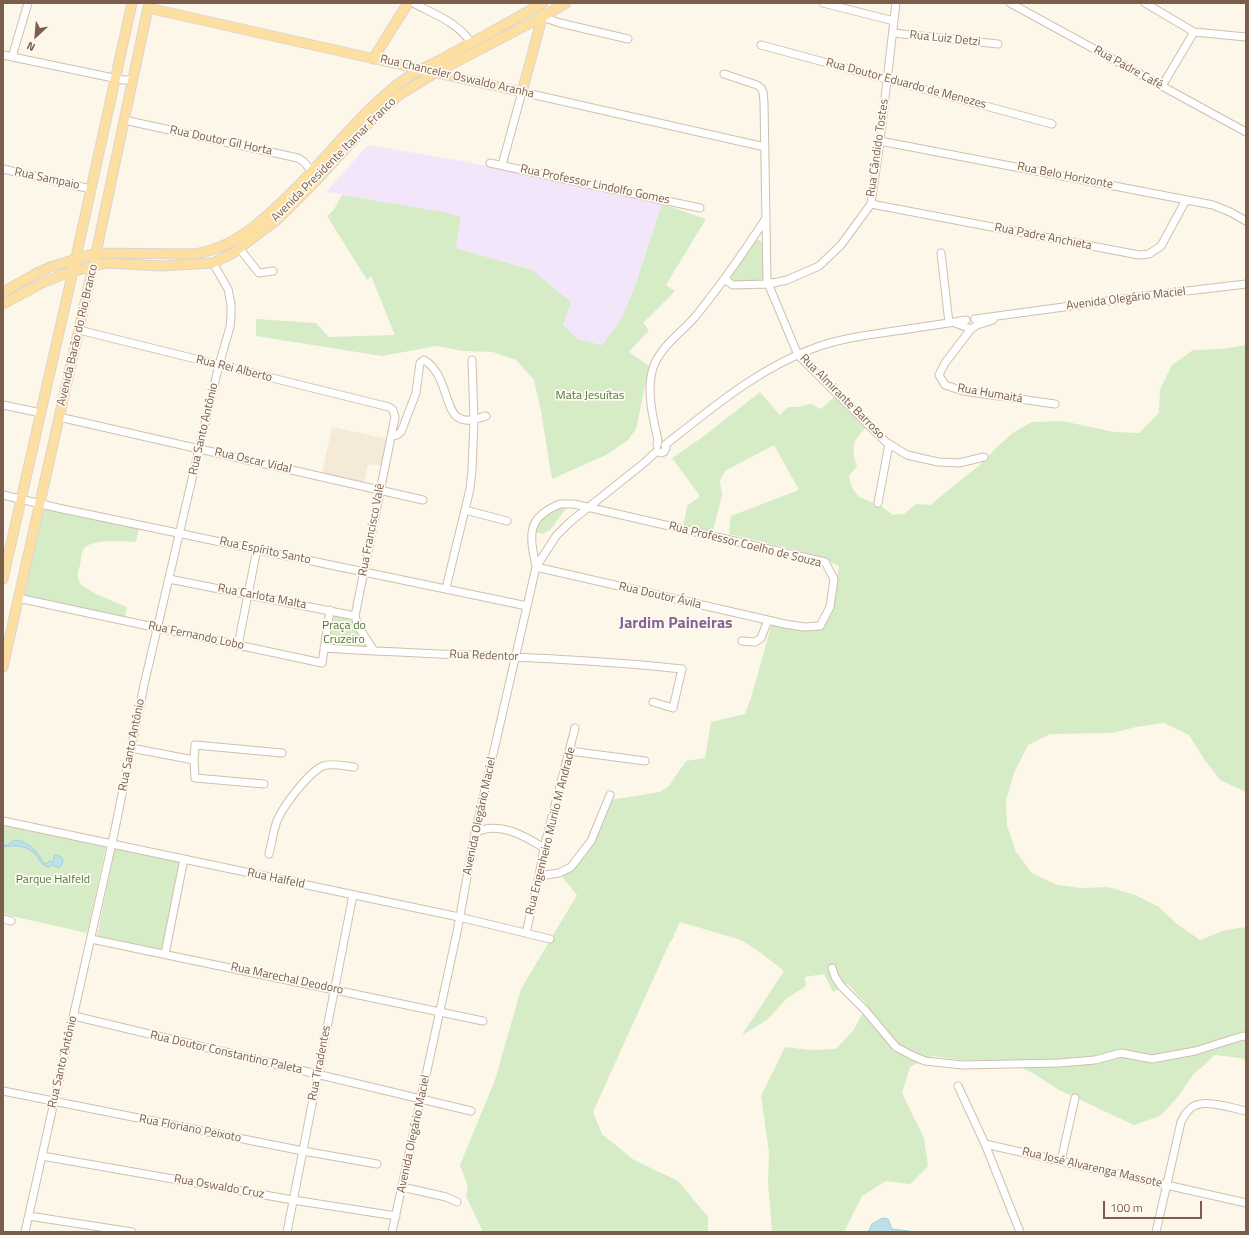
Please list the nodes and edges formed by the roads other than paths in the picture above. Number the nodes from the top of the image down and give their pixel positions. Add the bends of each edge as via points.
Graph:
1 (28, 3) edge
2 (132, 3) edge
3 (408, 3) edge
4 (413, 3) edge
5 (822, 3) edge
6 (896, 3) edge
7 (1010, 3) edge
8 (1145, 3) edge
9 (553, 5) edge
10 (148, 6) edge
11 (542, 17) junction
12 (894, 21) junction
13 (560, 23) junction
14 (1194, 32) junction
15 (893, 33) junction
16 (1246, 37) edge
17 (628, 39) dead end
18 (471, 43) junction
19 (761, 44) dead end
20 (998, 44) dead end
21 (3, 55) edge
22 (12, 57) junction
23 (373, 59) junction
24 (422, 70) junction
25 (435, 73) junction
26 (724, 74) dead end
27 (133, 77) junction
28 (115, 79) junction
29 (888, 79) junction
30 (1162, 86) junction
31 (522, 92) junction
32 (124, 120) junction
33 (1052, 124) dead end
34 (1246, 132) edge
35 (880, 141) junction
36 (765, 147) junction
37 (490, 163) dead end
38 (502, 165) junction
39 (3, 169) edge
40 (312, 172) junction
41 (91, 188) junction
42 (1186, 200) junction
43 (871, 204) junction
44 (700, 208) dead end
45 (766, 218) junction
46 (1246, 220) edge
47 (256, 226) junction
48 (753, 238) junction
49 (766, 242) junction
50 (239, 248) junction
51 (96, 253) junction
52 (941, 253) dead end
53 (76, 259) junction
54 (213, 263) junction
55 (94, 266) junction
56 (272, 271) dead end
57 (73, 272) junction
58 (57, 277) junction
59 (726, 277) junction
60 (767, 283) junction
61 (70, 284) junction
62 (1246, 284) edge
63 (3, 292) edge
64 (3, 304) edge
65 (952, 323) junction
66 (971, 324) junction
67 (79, 330) junction
68 (798, 355) junction
69 (472, 360) dead end
70 (219, 365) junction
71 (3, 404) edge
72 (1055, 404) dead end
73 (389, 407) joint
74 (41, 413) junction
75 (486, 416) dead end
76 (59, 417) junction
77 (474, 420) junction
78 (391, 436) junction
79 (889, 444) junction
80 (657, 448) junction
81 (199, 449) junction
82 (984, 457) dead end
83 (379, 490) junction
84 (3, 495) edge
85 (21, 499) junction
86 (423, 500) dead end
87 (878, 503) dead end
88 (39, 504) junction
89 (589, 507) junction
90 (465, 510) junction
91 (507, 521) dead end
92 (180, 533) junction
93 (257, 549) junction
94 (536, 567) junction
95 (364, 571) junction
96 (3, 575) edge
97 (169, 579) junction
98 (446, 588) junction
99 (247, 594) junction
100 (18, 598) junction
101 (527, 606) junction
102 (330, 610) junction
103 (355, 616) junction
104 (768, 620) junction
105 (785, 624) joint
106 (157, 628) junction
107 (742, 641) dead end
108 (238, 645) junction
109 (324, 648) junction
110 (5, 649) edge
111 (374, 651) junction
112 (515, 657) junction
113 (3, 667) edge
114 (653, 702) dead end
115 (575, 728) dead end
116 (131, 748) junction
117 (570, 751) junction
118 (282, 753) dead end
119 (194, 760) junction
120 (645, 761) dead end
121 (354, 767) dead end
122 (264, 784) dead end
123 (610, 795) dead end
124 (3, 821) edge
125 (475, 833) junction
126 (112, 844) junction
127 (544, 848) junction
128 (269, 854) dead end
129 (184, 859) junction
130 (539, 876) junction
131 (352, 895) junction
132 (459, 917) junction
133 (3, 919) edge
134 (11, 921) dead end
135 (526, 933) junction
136 (91, 938) junction
137 (550, 939) dead end
138 (165, 954) junction
139 (832, 968) dead end
140 (334, 989) junction
141 (440, 1012) junction
142 (74, 1016) junction
143 (483, 1021) dead end
144 (1246, 1037) edge
145 (318, 1075) junction
146 (958, 1086) dead end
147 (3, 1091) edge
148 (1075, 1098) dead end
149 (421, 1099) junction
150 (54, 1102) junction
151 (1246, 1111) edge
152 (471, 1112) dead end
153 (985, 1144) junction
154 (303, 1151) junction
155 (42, 1156) junction
156 (1061, 1161) junction
157 (377, 1164) dead end
158 (1168, 1185) junction
159 (402, 1187) junction
160 (294, 1200) junction
161 (457, 1202) dead end
162 (1246, 1203) edge
163 (29, 1216) junction
164 (396, 1216) junction
165 (26, 1232) edge
166 (132, 1232) edge
167 (287, 1232) edge
168 (392, 1232) edge
169 (1020, 1232) edge
170 (1156, 1232) edge

1 - 22 street
2 - 28 main road, Avenida Barão do Rio Branco
3 - 23 main road
4 - 18 street via 452,24 465,34
5 - 12 street
6 - 12 street, Rua Cândido Tostes
7 - 30 street, Rua Padre Café
8 - 14 street
9 - 11 main road, Avenida Presidente Itamar Franco
9 - 13 street
9 - 18 main road, Avenida Presidente Itamar Franco
10 - 23 main road, Rua Chanceler Oswaldo Aranha
10 - 27 main road, Avenida Barão do Rio Branco
11 - 13 street
11 - 25 main road, Avenida Presidente Itamar Franco
11 - 31 main road
12 - 15 street, Rua Cândido Tostes
13 - 17 street
14 - 16 street
14 - 30 street
15 - 20 street, Rua Luiz Detzi
15 - 29 street, Rua Cândido Tostes
18 - 24 main road, Avenida Presidente Itamar Franco
19 - 29 street, Rua Doutor Eduardo de Menezes
21 - 22 street
22 - 28 street
23 - 24 main road, Rua Chanceler Oswaldo Aranha
24 - 25 main road, Rua Chanceler Oswaldo Aranha
24 - 40 main road, Avenida Presidente Itamar Franco via 382,97
25 - 31 main road, Rua Chanceler Oswaldo Aranha
25 - 50 main road, Avenida Presidente Itamar Franco via 399,95 385,107 278,218
26 - 36 street, Rua Almirante Barroso via 761,88 764,102
27 - 28 street via 128,80
27 - 32 main road, Avenida Barão do Rio Branco
28 - 41 main road, Avenida Barão do Rio Branco
29 - 33 street, Rua Doutor Eduardo de Menezes
29 - 35 street, Rua Cândido Tostes
30 - 34 street, Rua Padre Café
31 - 36 street, Rua Chanceler Oswaldo Aranha
31 - 38 street
32 - 40 street, Rua Doutor Gil Horta via 298,158
32 - 51 main road, Avenida Barão do Rio Branco
35 - 42 street, Rua Belo Horizonte
35 - 43 street, Rua Cândido Tostes
36 - 45 street, Rua Almirante Barroso
37 - 38 street, Rua Professor Lindolfo Gomes
38 - 44 street, Rua Professor Lindolfo Gomes
39 - 41 street, Rua Sampaio
40 - 47 main road, Avenida Presidente Itamar Franco
41 - 53 main road, Avenida Barão do Rio Branco
42 - 43 street, Rua Padre Anchieta via 1161,246 1149,254 1139,255
42 - 46 street, Rua Belo Horizonte via 1213,205
43 - 60 street, Rua Cândido Tostes via 841,246 819,266 800,276 773,284
45 - 48 street
45 - 49 street, Rua Almirante Barroso
47 - 51 main road, Avenida Presidente Itamar Franco via 226,244 202,253
47 - 54 main road via 216,256
48 - 49 street via 761,237
48 - 59 street
49 - 60 street, Rua Almirante Barroso
50 - 54 main road, Avenida Presidente Itamar Franco
50 - 56 street via 259,274
51 - 53 main road, Avenida Presidente Itamar Franco
51 - 55 main road, Avenida Barão do Rio Branco
52 - 65 street
53 - 57 main road, Avenida Barão do Rio Branco
53 - 63 main road, Avenida Presidente Itamar Franco via 40,272
54 - 55 main road, Avenida Presidente Itamar Franco via 162,266 107,263
54 - 70 street, Rua Santo Antônio via 228,289 232,316
55 - 57 main road, Avenida Presidente Itamar Franco
55 - 67 main road, Avenida Barão do Rio Branco
57 - 58 main road, Avenida Presidente Itamar Franco
57 - 61 main road, Avenida Barão do Rio Branco
58 - 61 main road
58 - 64 main road, Avenida Presidente Itamar Franco
59 - 60 street, Rua Cândido Tostes via 733,285
59 - 80 street via 694,318 662,352 654,367 650,386
60 - 68 street, Rua Almirante Barroso
61 - 74 main road, Avenida Barão do Rio Branco
62 - 66 street, Avenida Olegário Maciel via 1006,315
65 - 66 street, Avenida Olegário Maciel
65 - 68 street via 849,338
66 - 72 street, Rua Humaitá via 939,375 945,385 964,391
67 - 70 street, Rua Rei Alberto
67 - 76 main road, Avenida Barão do Rio Branco
68 - 79 street, Rua Almirante Barroso
68 - 80 street via 762,373 665,445 661,443
69 - 77 street
70 - 73 street, Rua Rei Alberto
70 - 81 street, Rua Santo Antônio
71 - 74 street
73 - 78 street, Rua Francisco Valê via 395,417
74 - 85 main road, Avenida Barão do Rio Branco
75 - 77 street
76 - 81 street, Rua Oscar Vidal
76 - 88 main road, Avenida Barão do Rio Branco
77 - 78 street via 458,418 452,412 438,374 424,360 420,363 416,394 401,432
77 - 90 street via 472,470
78 - 83 street, Rua Francisco Valê
79 - 82 street, Rua Almirante Barroso via 907,455 938,462 959,463
79 - 87 street
80 - 89 street, Avenida Olegário Maciel via 644,463
81 - 83 street, Rua Oscar Vidal
81 - 92 street, Rua Santo Antônio
83 - 86 street, Rua Oscar Vidal
83 - 95 street, Rua Francisco Valê
84 - 85 street, Rua Espírito Santo
85 - 88 street, Rua Espírito Santo
85 - 96 main road, Avenida Barão do Rio Branco
88 - 92 street, Rua Espírito Santo
88 - 100 main road, Avenida Barão do Rio Branco
89 - 94 street, Avenida Olegário Maciel via 556,536
89 - 94 street via 560,504 547,509 538,517 532,528 530,540
89 - 105 street, Rua Professor Coelho de Souza via 825,562 834,579 830,607 820,626
90 - 91 street
90 - 98 street
92 - 93 street, Rua Espírito Santo
92 - 97 street, Rua Santo Antônio
93 - 95 street, Rua Espírito Santo
93 - 99 street
94 - 101 street, Avenida Olegário Maciel
94 - 104 street, Rua Doutor Ávila
95 - 98 street, Rua Espírito Santo
95 - 103 street, Rua Francisco Valê
97 - 99 street, Rua Carlota Malta
97 - 106 street, Rua Santo Antônio
98 - 101 street, Rua Espírito Santo
99 - 102 street, Rua Carlota Malta
99 - 108 street
100 - 106 street, Rua Fernando Lobo
100 - 110 main road, Avenida Barão do Rio Branco
101 - 112 street, Avenida Olegário Maciel
102 - 103 street, Rua Carlota Malta
102 - 109 street, Rua Fernando Lobo
103 - 111 street via 358,626
104 - 105 street, Rua Doutor Ávila
104 - 107 street via 761,638 755,642
106 - 108 street, Rua Fernando Lobo
106 - 116 street, Rua Santo Antônio
108 - 109 street, Rua Fernando Lobo via 322,662
109 - 111 street, Rua Redentor
110 - 113 main road, Avenida Barão do Rio Branco
111 - 112 street, Rua Redentor
112 - 114 street, Rua Redentor via 682,668 673,708
112 - 125 street, Avenida Olegário Maciel
115 - 117 street, Rua Engenheiro Murilo M Andrade
116 - 119 street
116 - 126 street, Rua Santo Antônio
117 - 120 street
117 - 127 street, Rua Engenheiro Murilo M Andrade
118 - 119 street via 194,746
119 - 122 street via 195,778
121 - 128 street via 324,766 312,773 278,820
123 - 130 street via 591,840 571,867 559,873
124 - 126 street, Rua Halfeld
125 - 127 street via 482,829 507,830
125 - 132 street, Avenida Olegário Maciel
126 - 129 street, Rua Halfeld
126 - 136 street, Rua Santo Antônio
127 - 130 street, Rua Engenheiro Murilo M Andrade
129 - 131 street, Rua Halfeld
129 - 138 street
130 - 135 street, Rua Engenheiro Murilo M Andrade
131 - 132 street, Rua Halfeld
131 - 140 street, Rua Tiradentes
132 - 135 street, Rua Halfeld
132 - 141 street, Avenida Olegário Maciel
133 - 134 street
135 - 137 street, Rua Halfeld
136 - 138 street, Rua Marechal Deodoro
136 - 142 street, Rua Santo Antônio
138 - 140 street, Rua Marechal Deodoro
139 - 144 street via 841,986 896,1047 925,1061 962,1065 1059,1063 1095,1060 1121,1053 1152,1059 1195,1051
140 - 141 street, Rua Marechal Deodoro
140 - 145 street, Rua Tiradentes
141 - 143 street, Rua Marechal Deodoro
141 - 149 street, Avenida Olegário Maciel
142 - 145 street, Rua Doutor Constantino Paleta
142 - 150 street, Rua Santo Antônio
145 - 149 street, Rua Doutor Constantino Paleta
145 - 154 street, Rua Tiradentes
146 - 153 street
147 - 150 street, Rua Floriano Peixoto
148 - 156 street
149 - 152 street, Rua Doutor Constantino Paleta
149 - 159 street, Avenida Olegário Maciel
150 - 154 street, Rua Floriano Peixoto
150 - 155 street, Rua Santo Antônio
151 - 158 street via 1209,1103 1198,1104 1188,1109 1181,1122
153 - 156 street, Rua José Alvarenga Massote
153 - 169 street
154 - 157 street, Rua Floriano Peixoto
154 - 160 street, Rua Tiradentes
155 - 160 street, Rua Oswaldo Cruz
155 - 163 street, Rua Santo Antônio
156 - 158 street, Rua José Alvarenga Massote
158 - 162 street, Rua José Alvarenga Massote
158 - 170 street
159 - 161 street
159 - 164 street, Avenida Olegário Maciel
160 - 164 street, Rua Oswaldo Cruz
160 - 167 street, Rua Tiradentes
163 - 165 street, Rua Santo Antônio
163 - 166 street
164 - 168 street, Avenida Olegário Maciel

